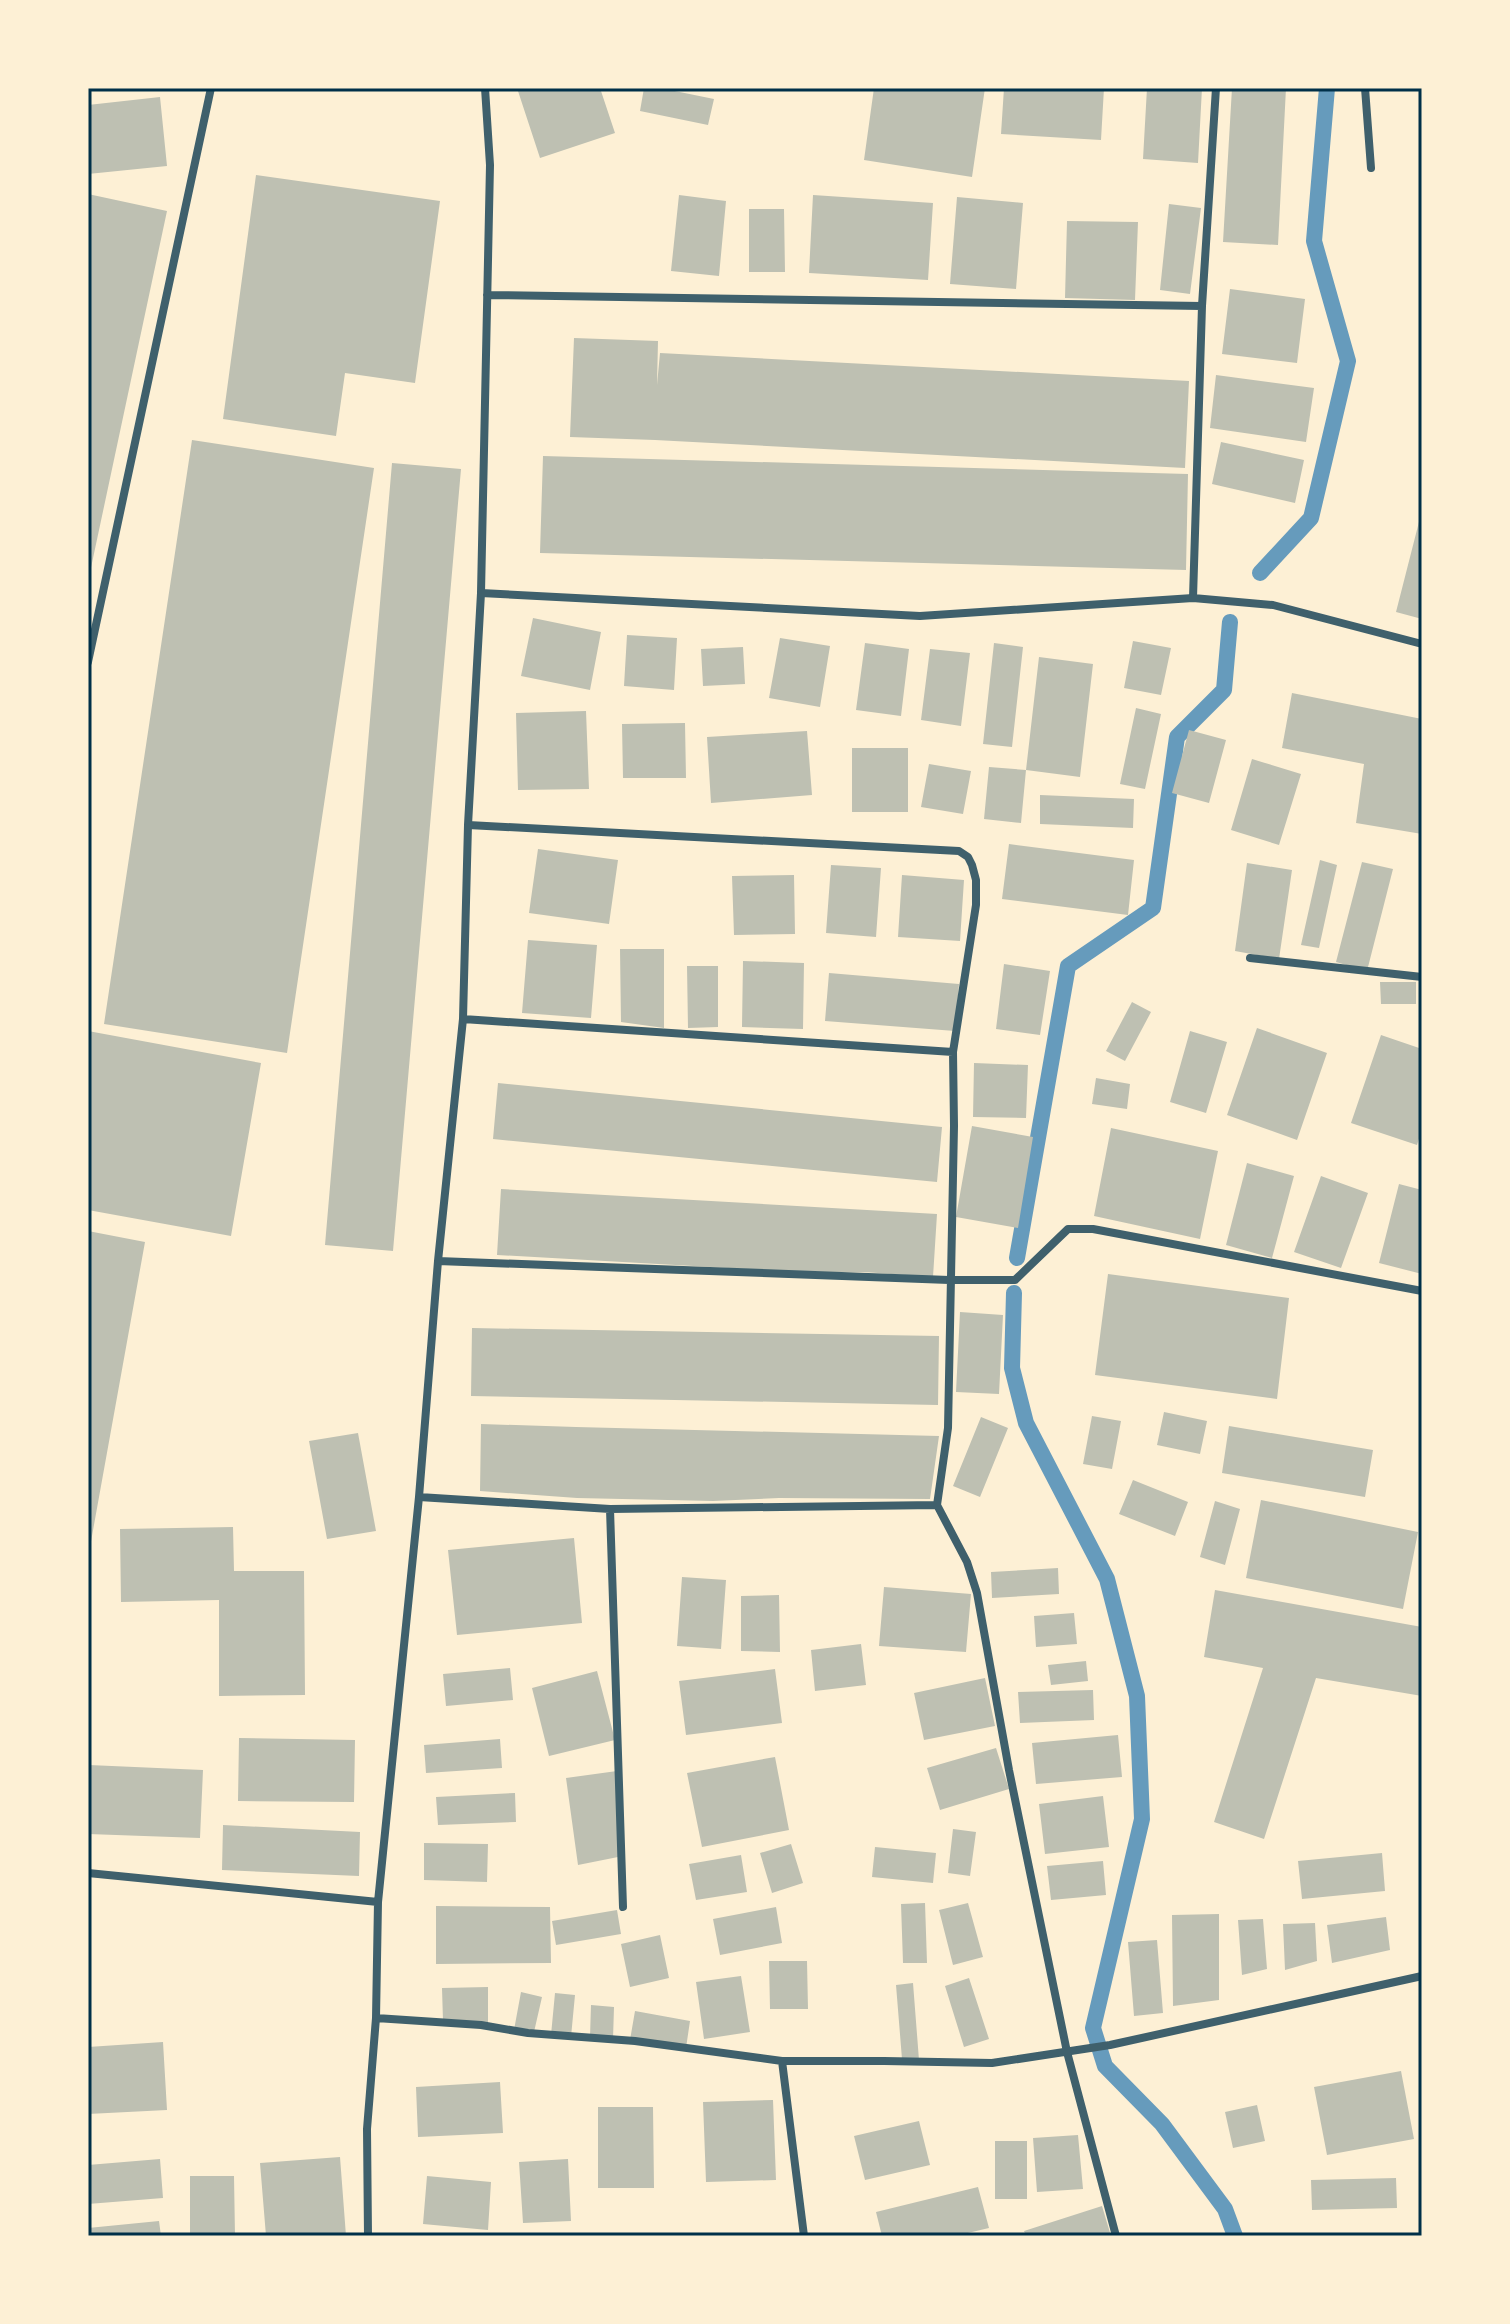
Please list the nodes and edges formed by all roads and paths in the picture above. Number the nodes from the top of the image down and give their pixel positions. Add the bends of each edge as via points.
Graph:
1 (211, 88) edge
2 (485, 88) edge
3 (1216, 88) edge
4 (1365, 88) edge
5 (1371, 168) dead end
6 (487, 295) junction
7 (1202, 306) junction
8 (481, 593) junction
9 (1193, 598) junction
10 (1422, 644) edge
11 (88, 662) edge
12 (468, 825) junction
13 (1250, 958) dead end
14 (1422, 977) edge
15 (463, 1019) junction
16 (953, 1052) junction
17 (438, 1261) junction
18 (949, 1280) junction
19 (1422, 1291) edge
20 (419, 1497) junction
21 (937, 1505) junction
22 (610, 1509) junction
23 (88, 1873) edge
24 (378, 1902) junction
25 (623, 1907) dead end
26 (1422, 1976) edge
27 (376, 2018) junction
28 (1067, 2052) junction
29 (782, 2061) junction
30 (368, 2236) edge
31 (804, 2236) edge
32 (1116, 2236) edge

1 - 11 street
2 - 6 street via 490,165
3 - 7 street
4 - 5 street
6 - 7 street
6 - 8 street
7 - 9 street
8 - 9 street via 920,616
8 - 12 street
9 - 10 street via 1273,605
12 - 15 street
12 - 16 street via 959,851 972,865 976,905
13 - 14 street
15 - 16 street
15 - 17 street
16 - 18 street
17 - 18 street
17 - 20 street
18 - 19 street via 1015,1280 1068,1229 1093,1229
18 - 21 street via 948,1428
20 - 22 street
20 - 24 street
21 - 22 street
21 - 28 street via 977,1593
22 - 25 street
23 - 24 street
24 - 27 street
26 - 28 street
27 - 29 street via 635,2041
27 - 30 street via 367,2129
28 - 29 street via 992,2063
28 - 32 street
29 - 31 street

